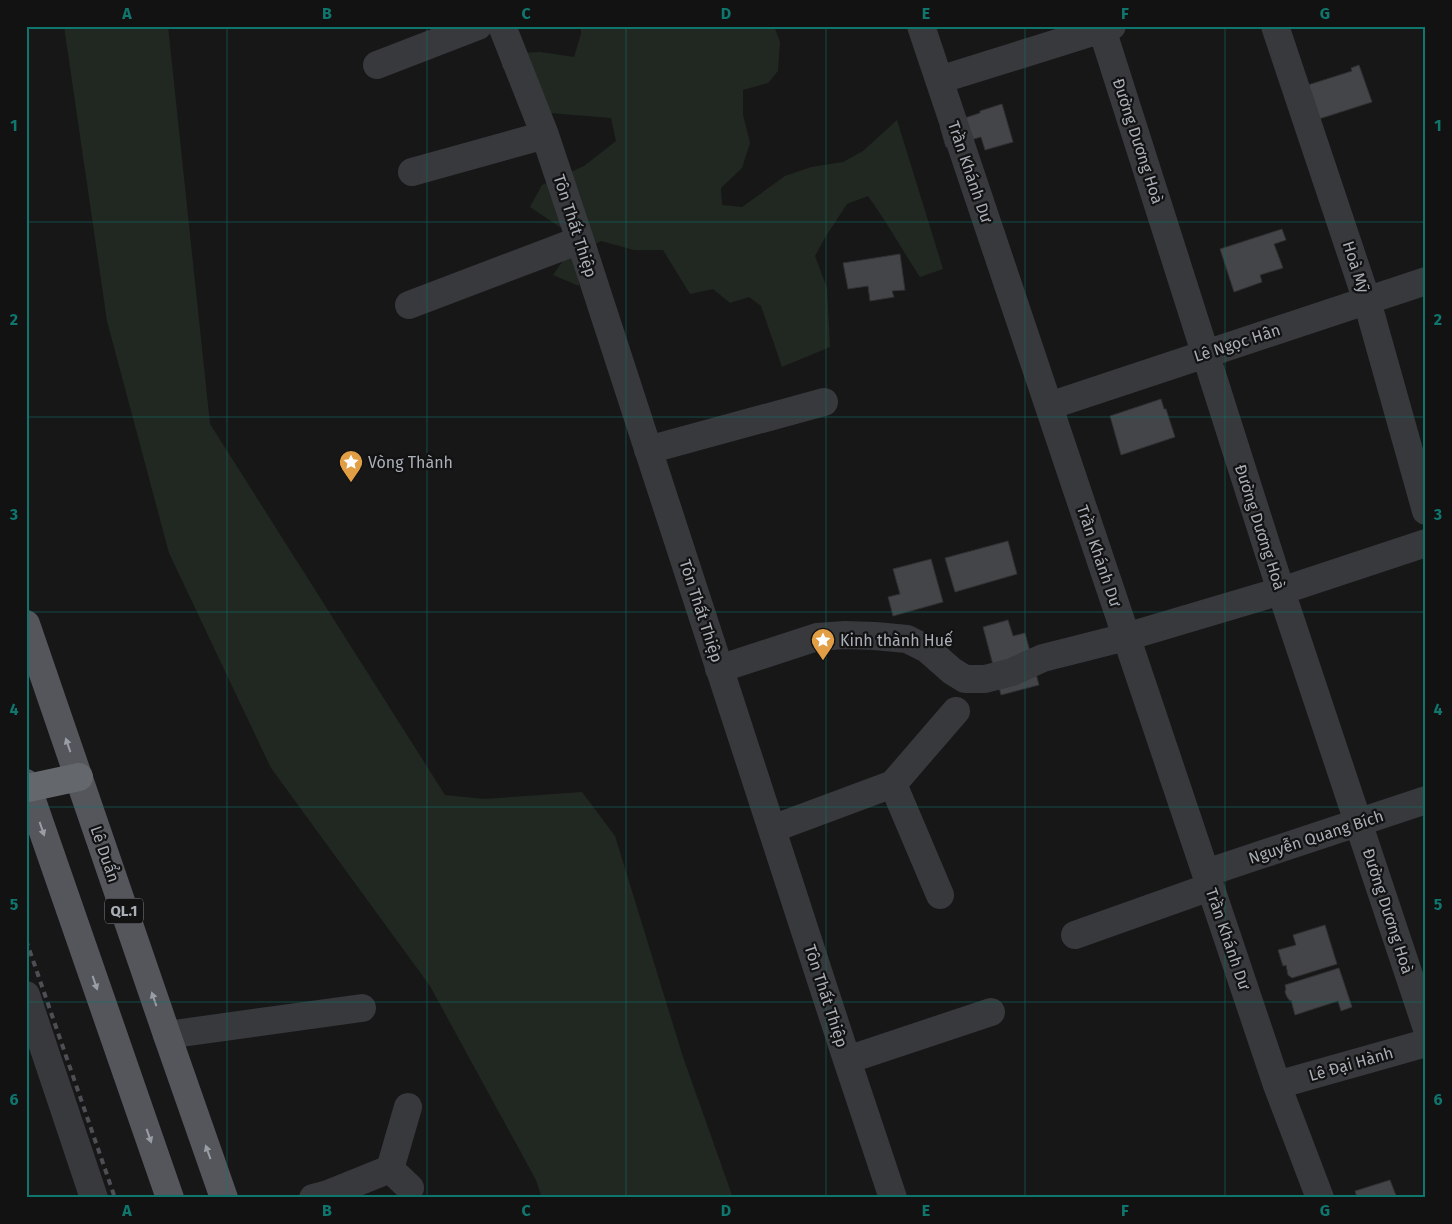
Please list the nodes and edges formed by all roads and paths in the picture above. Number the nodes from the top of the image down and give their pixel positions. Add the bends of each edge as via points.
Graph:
1 (478, 26) edge
2 (502, 26) edge
3 (921, 26) edge
4 (1276, 26) edge
5 (1105, 27) edge
6 (377, 65) dead end
7 (939, 80) junction
8 (545, 135) junction
9 (412, 172) dead end
10 (580, 240) junction
11 (1426, 281) edge
12 (1367, 301) junction
13 (409, 304) dead end
14 (1206, 354) junction
15 (824, 402) dead end
16 (1049, 406) junction
17 (648, 450) junction
18 (1426, 510) edge
19 (1426, 543) edge
20 (1281, 591) junction
21 (26, 624) edge
22 (1126, 637) junction
23 (720, 669) junction
24 (956, 711) dead end
25 (79, 777) junction
26 (893, 784) junction
27 (27, 786) edge
28 (1426, 800) edge
29 (1358, 822) junction
30 (772, 829) junction
31 (1208, 880) junction
32 (940, 895) dead end
33 (1075, 935) dead end
34 (26, 995) edge
35 (362, 1008) dead end
36 (991, 1012) dead end
37 (1426, 1026) edge
38 (166, 1035) junction
39 (1426, 1043) edge
40 (34, 1045) edge
41 (847, 1060) junction
42 (1277, 1085) junction
43 (408, 1107) dead end
44 (390, 1169) junction
45 (410, 1188) dead end
46 (325, 1196) edge
47 (94, 1198) edge
48 (170, 1198) edge
49 (224, 1198) edge
50 (893, 1198) edge
51 (1320, 1198) edge

1 - 6 street
2 - 8 street, Tôn Thất Thiệp
3 - 7 street, Trần Khánh Dư
4 - 12 street, Hoà Mỹ
5 - 7 street
5 - 14 street, Đường Dương Hoà
7 - 16 street, Trần Khánh Dư
8 - 9 street
8 - 10 street, Tôn Thất Thiệp
10 - 13 street
10 - 17 street, Tôn Thất Thiệp
11 - 12 street, Lê Ngọc Hân
12 - 14 street, Lê Ngọc Hân
12 - 18 street, Hoà Mỹ
14 - 16 street, Lê Ngọc Hân
14 - 20 street, Đường Dương Hoà
15 - 17 street
16 - 22 street, Trần Khánh Dư
17 - 23 street, Tôn Thất Thiệp
19 - 20 street
20 - 22 street
20 - 29 street, Đường Dương Hoà
25 -> 21 main road, Lê Duẩn / QL.1
22 - 23 street via 1042,658 1012,672 985,679 965,679 927,649 907,639 875,636 817,637
22 - 31 street, Trần Khánh Dư
23 - 30 street, Tôn Thất Thiệp
24 - 26 street
25 - 27 highway
38 -> 25 main road, Lê Duẩn / QL.1
26 - 30 street
26 - 32 street
27 -> 48 main road
28 - 29 street, Nguyễn Quang Bích
29 - 31 street, Nguyễn Quang Bích
29 - 37 street, Đường Dương Hoà
30 - 41 street, Tôn Thất Thiệp
31 - 33 street, Nguyễn Quang Bích
31 - 42 street, Trần Khánh Dư
34 - 40 street
35 - 38 street
36 - 41 street
49 -> 38 main road, Lê Duẩn / QL.1
39 - 42 street, Lê Đại Hành
40 - 47 street
41 - 50 street, Tôn Thất Thiệp
42 - 51 street, Trần Khánh Dư
43 - 44 street
44 - 45 street
44 - 46 street

